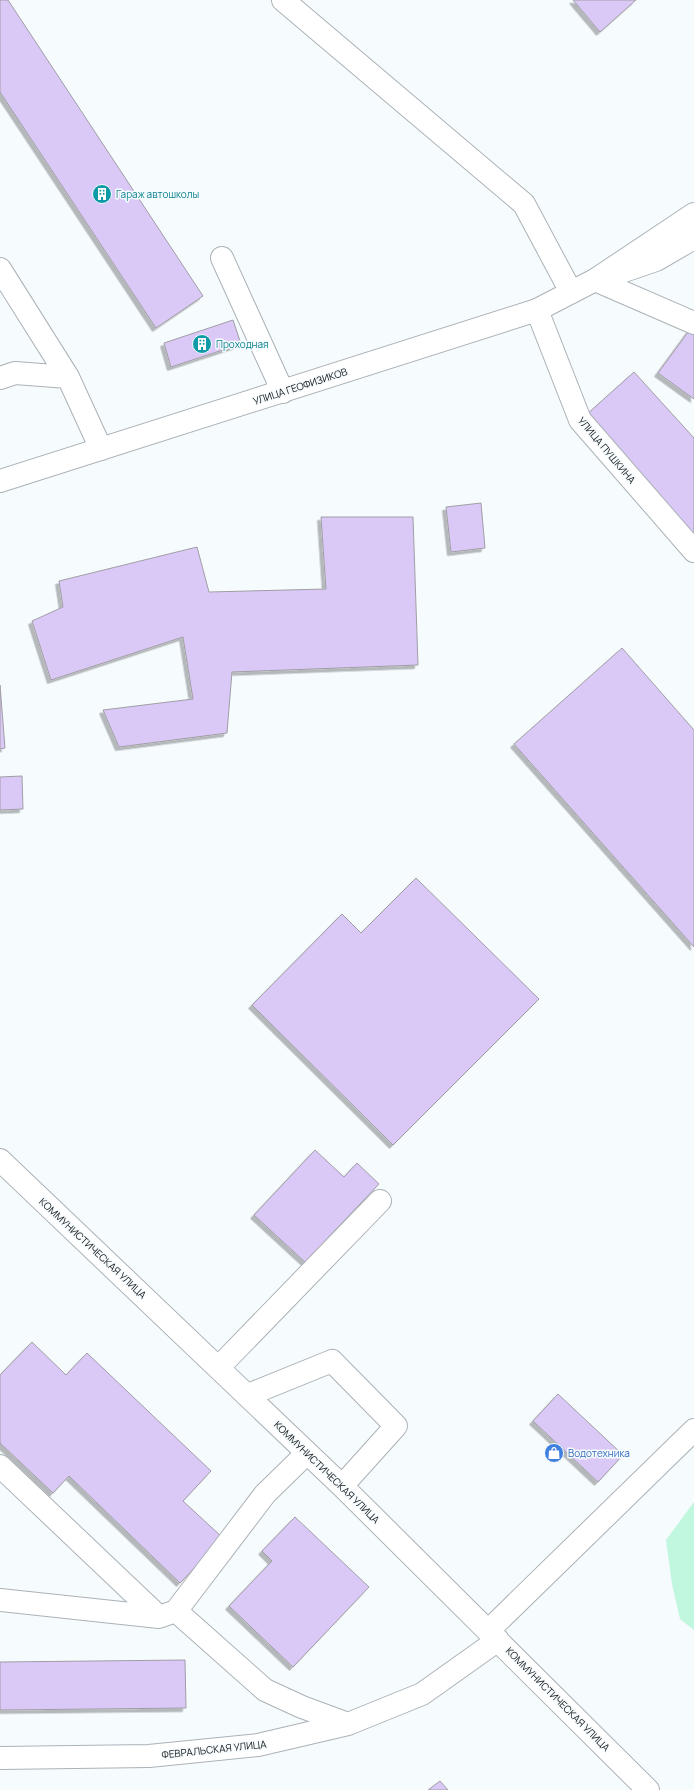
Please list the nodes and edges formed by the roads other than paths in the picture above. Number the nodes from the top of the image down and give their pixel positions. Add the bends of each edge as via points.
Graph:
1 (283, 0) edge
2 (694, 214) edge
3 (694, 238) edge
4 (222, 258) dead end
5 (0, 269) edge
6 (595, 280) junction
7 (571, 292) junction
8 (537, 310) junction
9 (694, 322) edge
10 (68, 377) junction
11 (0, 378) edge
12 (283, 392) junction
13 (101, 449) junction
14 (0, 481) edge
15 (694, 551) edge
16 (0, 1160) edge
17 (380, 1202) dead end
18 (219, 1367) junction
19 (248, 1395) junction
20 (694, 1430) edge
21 (307, 1454) junction
22 (0, 1466) edge
23 (342, 1486) junction
24 (0, 1600) edge
25 (167, 1614) junction
26 (493, 1635) junction
27 (348, 1724) junction
28 (0, 1758) edge
29 (648, 1790) edge

1 - 7 street via 524,204
2 - 6 street, УЛИЦА ГЕОФИЗИКОВ
3 - 6 street, УЛИЦА ГЕОФИЗИКОВ via 656,260
4 - 12 street
5 - 10 street
6 - 7 street, УЛИЦА ГЕОФИЗИКОВ
6 - 9 street
7 - 8 street, УЛИЦА ГЕОФИЗИКОВ
8 - 12 street, УЛИЦА ГЕОФИЗИКОВ
8 - 15 street, УЛИЦА ПУШКИНА via 580,420
10 - 11 street via 15,373
10 - 13 street
12 - 13 street, УЛИЦА ГЕОФИЗИКОВ
13 - 14 street, УЛИЦА ГЕОФИЗИКОВ
16 - 18 street, КОММУНИСТИЧЕСКАЯ УЛИЦА
17 - 18 street
18 - 19 street, КОММУНИСТИЧЕСКАЯ УЛИЦА
19 - 21 street, КОММУНИСТИЧЕСКАЯ УЛИЦА
19 - 23 street via 332,1361 396,1426
20 - 26 street, ФЕВРАЛЬСКАЯ УЛИЦА
21 - 23 street, КОММУНИСТИЧЕСКАЯ УЛИЦА
21 - 25 street via 265,1494
22 - 25 street
23 - 26 street, КОММУНИСТИЧЕСКАЯ УЛИЦА
24 - 25 street
25 - 27 street via 265,1690
26 - 27 street, ФЕВРАЛЬСКАЯ УЛИЦА via 422,1694
26 - 29 street, КОММУНИСТИЧЕСКАЯ УЛИЦА
27 - 28 street, ФЕВРАЛЬСКАЯ УЛИЦА via 250,1746 149,1756

